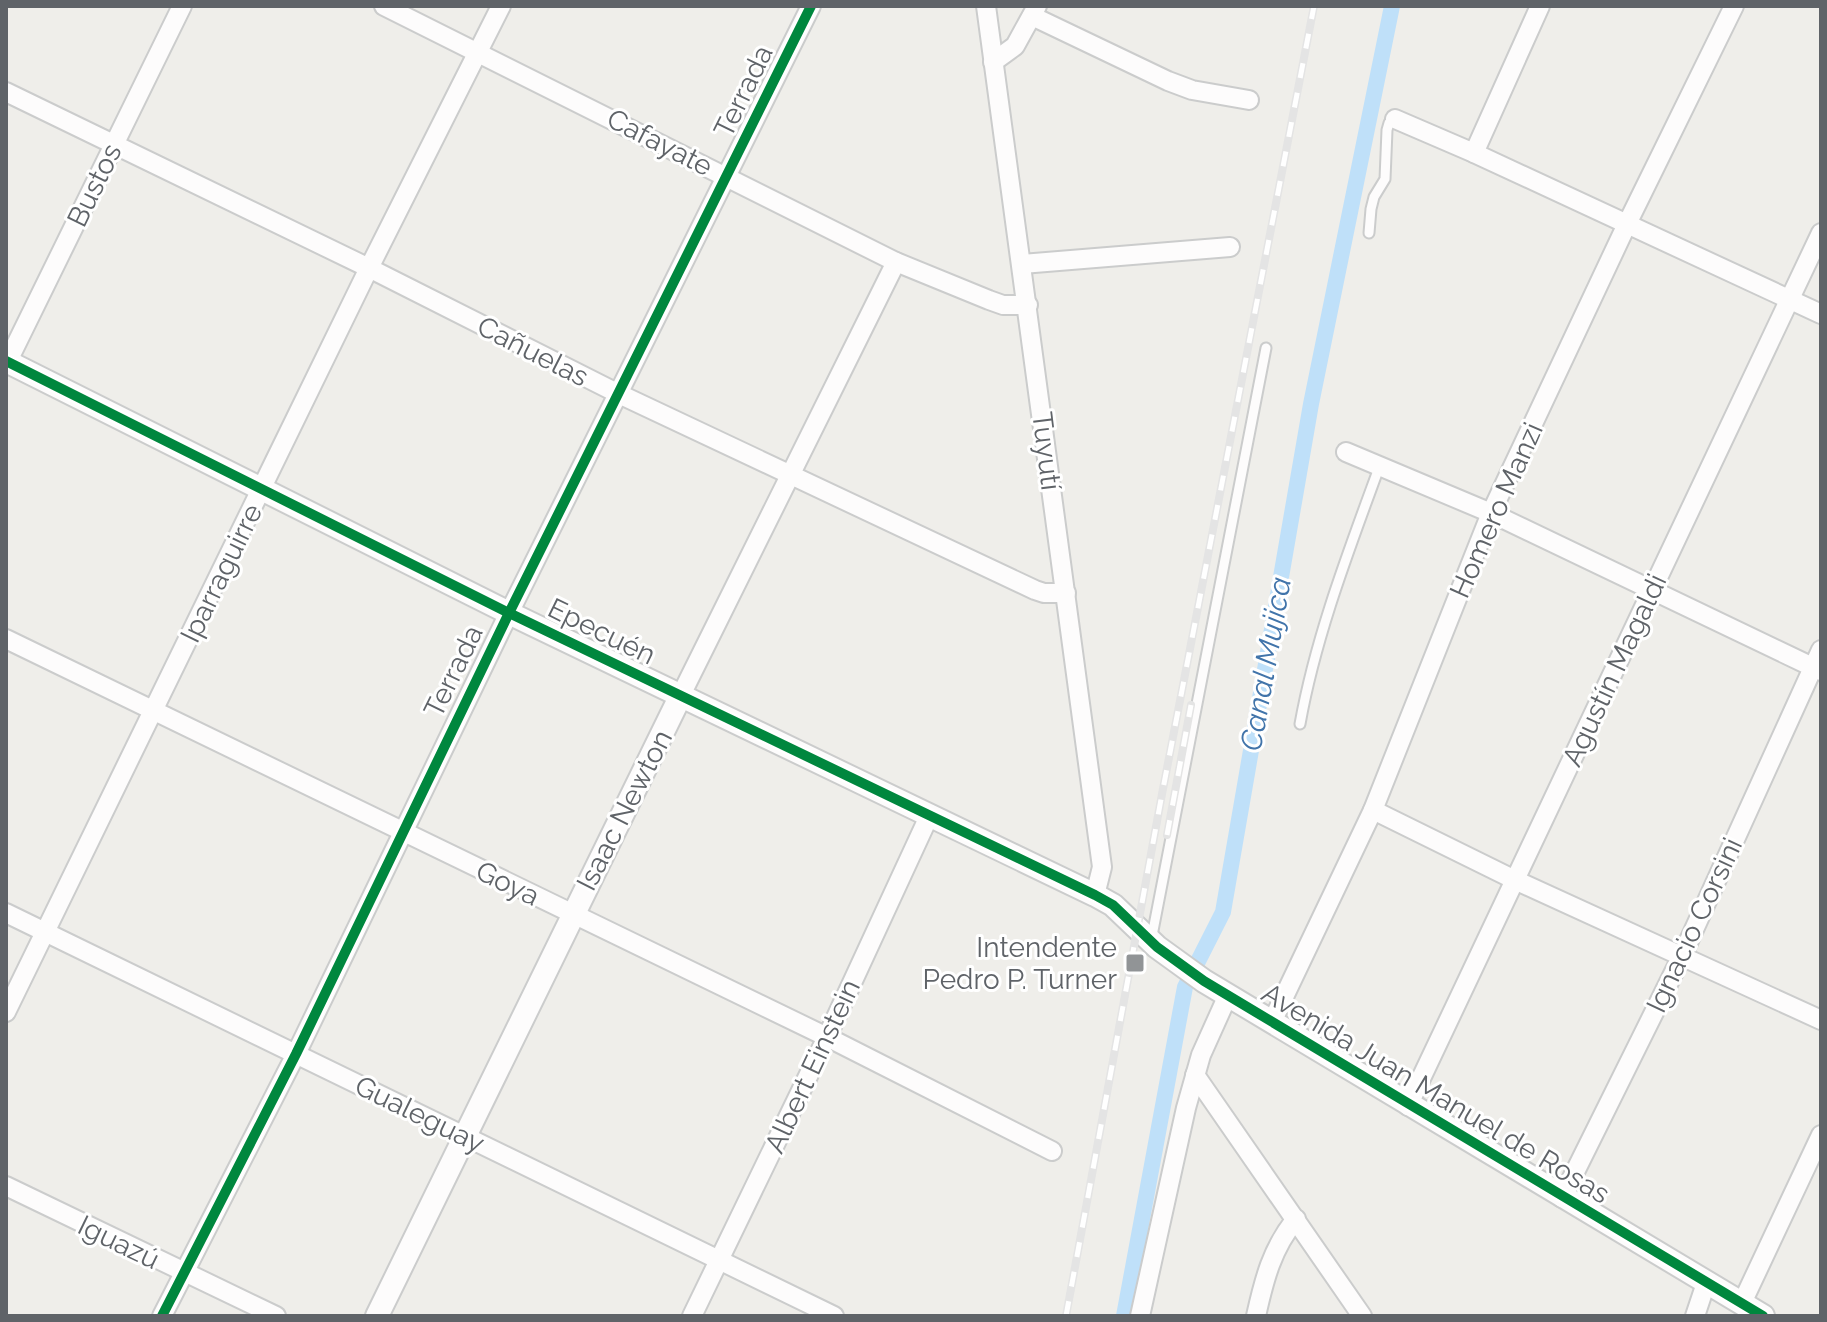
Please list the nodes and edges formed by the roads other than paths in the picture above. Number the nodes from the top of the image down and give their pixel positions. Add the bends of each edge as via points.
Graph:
1 (182, 6) edge
2 (384, 6) edge
3 (501, 6) edge
4 (811, 6) edge
5 (986, 6) edge
6 (1540, 6) edge
7 (1734, 6) edge
8 (1034, 11) edge
9 (479, 52) junction
10 (993, 62) junction
11 (6, 92) edge
12 (1249, 100) dead end
13 (1395, 119) joint
14 (115, 145) junction
15 (1474, 153) junction
16 (728, 176) junction
17 (1627, 224) junction
18 (1369, 233) dead end
19 (1821, 233) edge
20 (1230, 247) dead end
21 (896, 262) junction
22 (1022, 264) junction
23 (369, 268) junction
24 (1789, 299) junction
25 (1028, 305) junction
26 (1821, 314) edge
27 (1266, 348) dead end
28 (7, 362) edge
29 (619, 394) junction
30 (1346, 452) dead end
31 (1380, 465) junction
32 (789, 475) junction
33 (262, 490) junction
34 (1491, 513) junction
35 (1653, 588) junction
36 (1066, 593) junction
37 (509, 613) junction
38 (6, 639) edge
39 (1818, 662) edge
40 (681, 695) junction
41 (153, 711) junction
42 (1300, 724) dead end
43 (1373, 810) junction
44 (930, 814) junction
45 (401, 832) junction
46 (1515, 880) junction
47 (1095, 895) junction
48 (6, 913) edge
49 (572, 914) junction
50 (44, 932) junction
51 (1151, 941) junction
52 (1682, 956) junction
53 (1228, 995) junction
54 (6, 1012) edge
55 (1821, 1020) edge
56 (1272, 1022) junction
57 (827, 1037) junction
58 (296, 1054) junction
59 (1195, 1075) junction
60 (1408, 1106) junction
61 (1821, 1135) edge
62 (466, 1137) junction
63 (1052, 1151) dead end
64 (6, 1186) edge
65 (1562, 1198) junction
66 (1296, 1219) junction
67 (720, 1259) junction
68 (183, 1274) junction
69 (1706, 1283) junction
70 (1742, 1303) junction
71 (162, 1316) edge
72 (276, 1316) edge
73 (377, 1316) edge
74 (692, 1316) edge
75 (834, 1316) edge
76 (1140, 1316) edge
77 (1256, 1316) edge
78 (1362, 1316) edge
79 (1695, 1316) edge
80 (1763, 1316) edge

1 - 14 street, Bustos
2 - 9 street, Cafayate
3 - 9 street, Iparraguirre
4 - 16 street, Terrada
5 - 10 street, Tuyutí
6 - 15 street
7 - 17 street, Homero Manzi
8 - 10 street via 1015,46
8 - 12 street via 1168,81
9 - 16 street, Cafayate
9 - 23 street, Iparraguirre
10 - 22 street, Tuyutí
11 - 14 street, Cañuelas
13 - 15 street
13 - 18 lane via 1387,130 1385,179 1374,197
14 - 23 street, Cañuelas
14 - 28 street, Bustos
15 - 17 street
16 - 21 street, Cafayate
16 - 29 street, Terrada
17 - 24 street
17 - 34 street, Homero Manzi
19 - 24 street, Agustín Magaldi
20 - 22 street
21 - 25 street, Cafayate via 1003,305
21 - 32 street, Isaac Newton
22 - 25 street, Tuyutí
23 - 29 street, Cañuelas
23 - 33 street, Iparraguirre
24 - 26 street
24 - 35 street, Agustín Magaldi
25 - 36 street, Tuyutí
27 - 51 lane
28 - 33 street, Epecuén
29 - 32 street, Cañuelas
29 - 37 street, Terrada
30 - 31 street
31 - 34 street
31 - 42 lane via 1310,671
32 - 36 street, Cañuelas via 1035,590
32 - 40 street, Isaac Newton
33 - 37 street, Epecuén
33 - 41 street, Iparraguirre
34 - 35 street
34 - 43 street, Homero Manzi
35 - 39 street
35 - 46 street, Agustín Magaldi
36 - 47 street, Tuyutí via 1102,867
37 - 40 street, Epecuén
37 - 45 street, Terrada
38 - 41 street, Goya
39 - 52 street, Ignacio Corsini
40 - 44 street, Epecuén
40 - 49 street, Isaac Newton
41 - 45 street, Goya
41 - 50 street, Iparraguirre
43 - 46 street
43 - 56 street, Homero Manzi
44 - 47 street, Epecuén
44 - 57 street, Albert Einstein
45 - 49 street, Goya
45 - 58 street, Terrada
46 - 52 street
46 - 60 street, Agustín Magaldi
47 - 51 street, Avenida Juan Manuel de Rosas
48 - 50 street, Gualeguay
49 - 57 street, Goya
49 - 62 street, Isaac Newton
50 - 54 street, Iparraguirre
50 - 58 street, Gualeguay
51 - 53 street, Avenida Juan Manuel de Rosas
52 - 55 street
52 - 65 street, Ignacio Corsini
53 - 56 street, Avenida Juan Manuel de Rosas
53 - 59 street
56 - 60 street, Avenida Juan Manuel de Rosas
57 - 63 street, Goya
57 - 67 street, Albert Einstein
58 - 62 street, Gualeguay
58 - 68 street, Terrada
59 - 66 street
59 - 76 street
60 - 65 street, Avenida Juan Manuel de Rosas
61 - 70 street
62 - 67 street, Gualeguay
62 - 73 street, Isaac Newton
64 - 68 street, Iguazú
65 - 69 street, Avenida Juan Manuel de Rosas
66 - 77 street via 1266,1272
66 - 78 street
67 - 74 street, Albert Einstein
67 - 75 street, Gualeguay
68 - 71 street, Terrada
68 - 72 street, Iguazú
69 - 70 street, Avenida Juan Manuel de Rosas
69 - 79 street
70 - 80 street, Avenida Juan Manuel de Rosas

